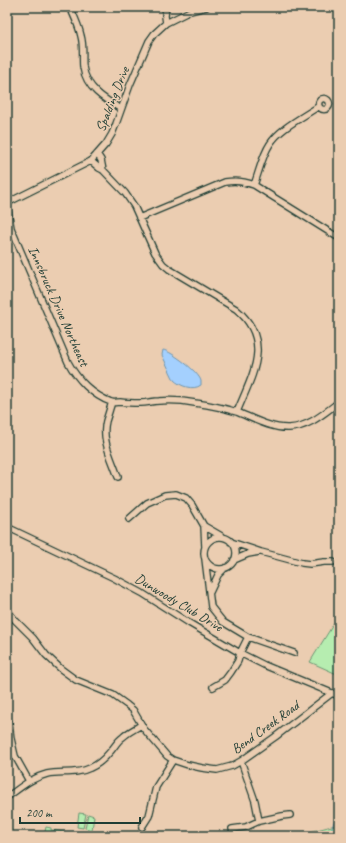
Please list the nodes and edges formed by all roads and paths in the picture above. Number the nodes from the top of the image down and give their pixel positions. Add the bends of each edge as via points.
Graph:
1 (70, 7) edge
2 (166, 7) edge
3 (206, 7) edge
4 (166, 23) junction
5 (319, 106) dead end
6 (121, 109) junction
7 (97, 154) junction
8 (91, 161) junction
9 (104, 170) junction
10 (254, 185) junction
11 (7, 204) edge
12 (139, 218) junction
13 (7, 222) edge
14 (11, 228) junction
15 (339, 238) edge
16 (112, 402) junction
17 (339, 402) edge
18 (237, 412) junction
19 (118, 477) dead end
20 (7, 498) edge
21 (7, 505) edge
22 (129, 519) dead end
23 (204, 526) junction
24 (7, 527) edge
25 (223, 537) junction
26 (232, 542) junction
27 (205, 548) junction
28 (262, 552) junction
29 (206, 559) junction
30 (234, 560) junction
31 (333, 562) dead end
32 (226, 568) junction
33 (210, 593) junction
34 (7, 610) edge
35 (248, 637) junction
36 (240, 652) junction
37 (294, 653) dead end
38 (214, 688) dead end
39 (332, 693) junction
40 (339, 696) edge
41 (9, 722) dead end
42 (141, 725) junction
43 (173, 760) junction
44 (241, 761) junction
45 (30, 781) junction
46 (7, 797) edge
47 (290, 815) dead end
48 (259, 821) junction
49 (142, 827) dead end
50 (232, 828) dead end

1 - 6 street via 81,35 83,66 88,80 99,95
2 - 4 street
3 - 4 street, Spalding Drive via 190,11
4 - 6 street, Spalding Drive via 149,41
5 - 10 street via 284,129 274,139 266,152
6 - 7 street, Spalding Drive via 112,134
7 - 8 street, Spalding Drive
7 - 9 street
8 - 9 street
8 - 11 street, Spalding Drive
9 - 12 street via 130,199
10 - 12 street via 233,180 225,182
10 - 15 street
11 - 14 street, Innsbruck Drive Northeast
12 - 18 street via 155,253 163,264 236,309 252,329 257,344 257,360
13 - 14 street, Innsbruck Drive Northeast
14 - 16 street, Innsbruck Drive Northeast via 71,368 89,389
16 - 18 street, Innsbruck Drive Northeast via 182,401
16 - 19 street via 106,421 105,436
17 - 18 street, Innsbruck Drive Northeast via 308,424 294,428 280,428
20 - 21 street
22 - 23 street via 147,503 165,495 176,494 192,504
23 - 25 street
23 - 27 street
24 - 36 street, Dunwoody Club Drive via 142,593 189,624
25 - 26 street
25 - 27 street via 211,540
26 - 28 street
26 - 30 street via 236,551
27 - 29 street
28 - 30 street
28 - 31 street via 310,564
29 - 32 street via 214,568
29 - 33 street
30 - 32 street
32 - 33 street via 218,575
33 - 35 street via 211,607 223,622
34 - 42 street, Bend Creek Road via 61,669 76,680 113,695 133,710
35 - 36 street
35 - 37 street
36 - 38 street via 231,672
36 - 39 street, Dunwoody Club Drive via 264,665
39 - 40 street, Dunwoody Club Drive
39 - 44 street, Bend Creek Road
41 - 45 street via 15,756
42 - 43 street, Bend Creek Road
42 - 45 street via 123,736 108,755 89,769 48,774
43 - 44 street, Bend Creek Road via 217,770
43 - 49 street via 156,787 149,816
44 - 48 street
45 - 46 street
47 - 48 street
48 - 50 street via 246,827

